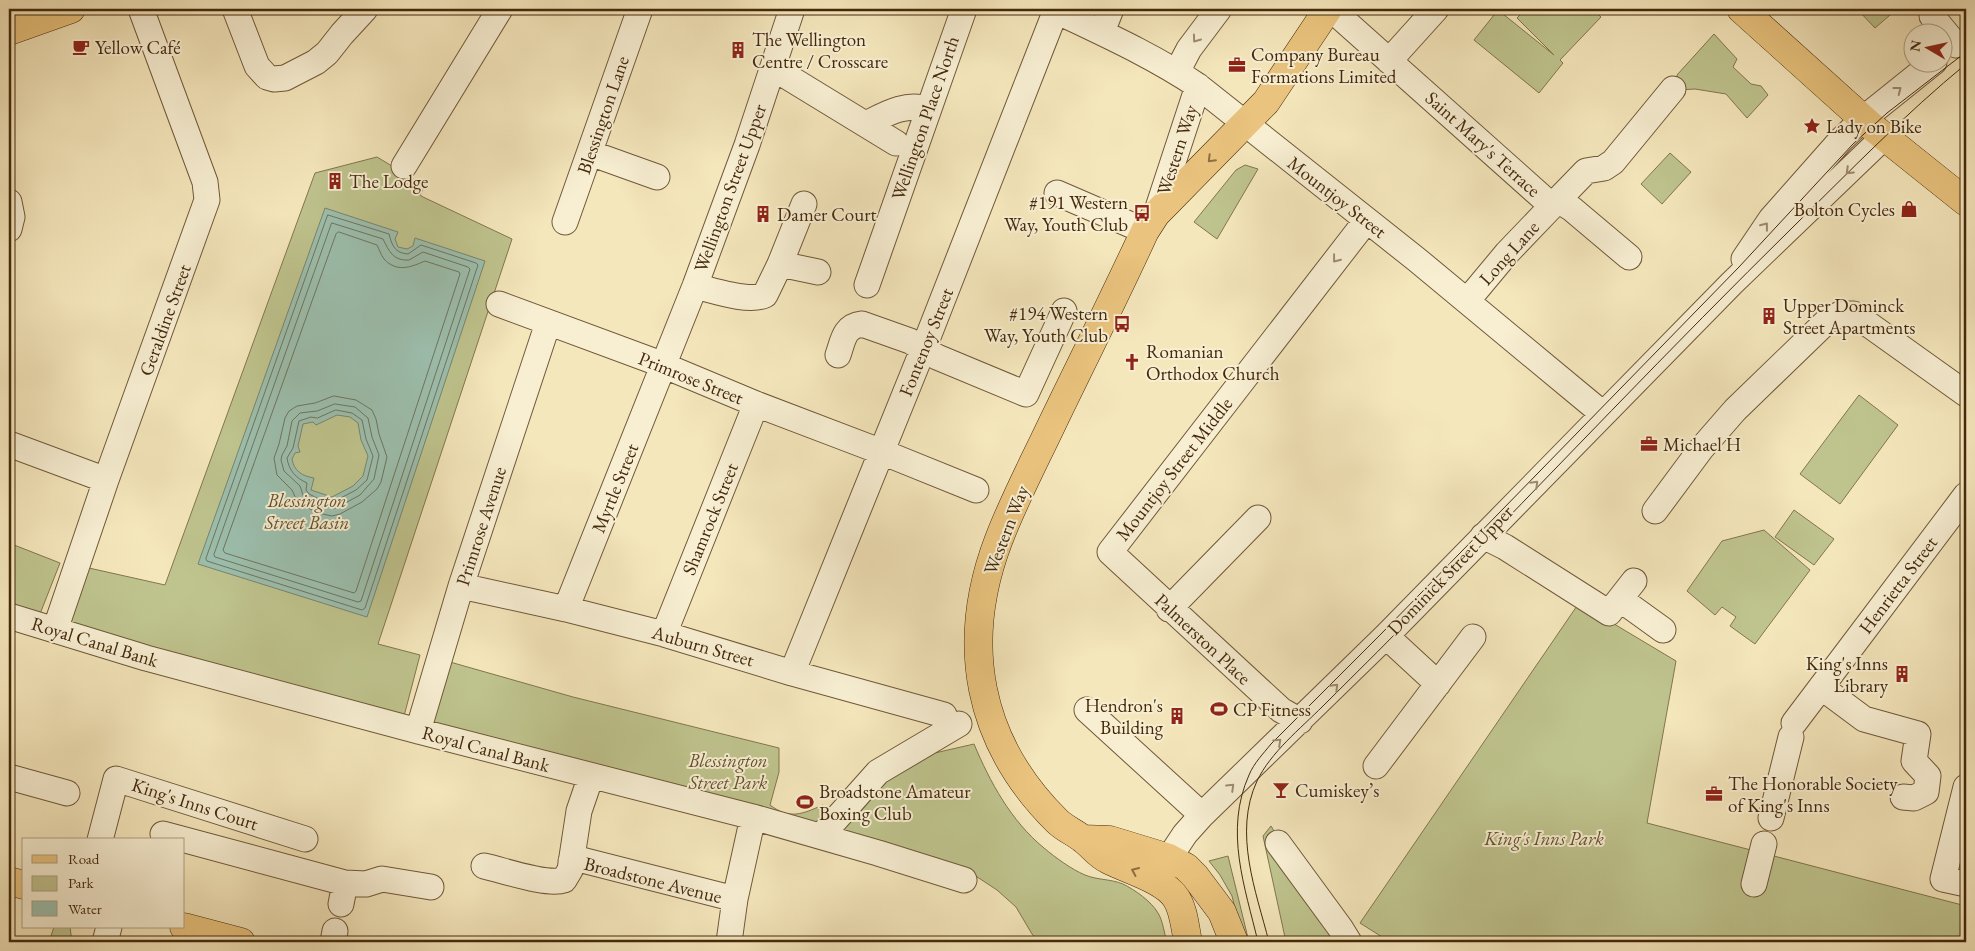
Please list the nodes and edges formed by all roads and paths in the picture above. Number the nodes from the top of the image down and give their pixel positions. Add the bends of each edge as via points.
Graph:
1 (71, 9) edge
2 (141, 9) edge
3 (235, 9) edge
4 (365, 9) edge
5 (500, 9) edge
6 (640, 9) edge
7 (792, 9) edge
8 (964, 9) edge
9 (1111, 9) edge
10 (1219, 9) edge
11 (1329, 9) edge
12 (1436, 9) edge
13 (1741, 9) edge
14 (1054, 10) edge
15 (1932, 16) dead end
16 (9, 31) edge
17 (1102, 32) junction
18 (1955, 46) edge
19 (1389, 61) junction
20 (772, 69) junction
21 (1177, 72) junction
22 (1922, 72) edge
23 (1198, 86) junction
24 (1673, 88) dead end
25 (928, 110) junction
26 (1863, 119) junction
27 (866, 124) junction
28 (1246, 124) junction
29 (1884, 137) junction
30 (896, 143) dead end
31 (590, 153) junction
32 (404, 166) dead end
33 (658, 177) dead end
34 (1057, 193) dead end
35 (9, 202) edge
36 (1966, 202) edge
37 (1555, 203) junction
38 (804, 204) dead end
39 (1366, 221) junction
40 (566, 222) dead end
41 (1151, 223) junction
42 (9, 229) edge
43 (1629, 257) dead end
44 (780, 264) junction
45 (818, 272) dead end
46 (1732, 283) junction
47 (867, 285) dead end
48 (694, 286) junction
49 (1467, 301) junction
50 (499, 304) dead end
51 (1064, 311) dead end
52 (548, 323) junction
53 (924, 349) junction
54 (838, 355) dead end
55 (663, 366) junction
56 (1966, 394) edge
57 (756, 404) junction
58 (1603, 414) junction
59 (9, 444) edge
60 (882, 452) junction
61 (106, 480) junction
62 (976, 490) dead end
63 (1966, 495) edge
64 (1655, 511) dead end
65 (1258, 518) dead end
66 (1483, 536) junction
67 (1110, 552) joint
68 (461, 586) junction
69 (1170, 608) junction
70 (566, 609) junction
71 (9, 616) edge
72 (55, 630) junction
73 (1663, 630) dead end
74 (664, 634) junction
75 (1386, 636) junction
76 (1473, 637) dead end
77 (792, 673) junction
78 (1438, 684) junction
79 (1821, 687) junction
80 (1088, 710) dead end
81 (1300, 721) junction
82 (418, 731) junction
83 (1376, 766) dead end
84 (590, 776) junction
85 (9, 777) edge
86 (1966, 787) edge
87 (67, 793) dead end
88 (1904, 797) dead end
89 (1202, 815) junction
90 (753, 816) junction
91 (1771, 818) dead end
92 (163, 834) dead end
93 (821, 836) junction
94 (101, 838) edge
95 (175, 838) edge
96 (1082, 838) junction
97 (305, 839) dead end
98 (185, 841) edge
99 (1278, 843) dead end
100 (1764, 844) dead end
101 (1959, 849) edge
102 (1169, 858) junction
103 (572, 861) junction
104 (484, 866) dead end
105 (964, 880) dead end
106 (1198, 880) junction
107 (9, 881) edge
108 (22, 884) edge
109 (1754, 884) dead end
110 (1966, 884) edge
111 (431, 887) dead end
112 (735, 899) junction
113 (185, 927) edge
114 (109, 928) edge
115 (178, 928) edge
116 (105, 942) edge
117 (174, 942) edge
118 (241, 942) edge
119 (729, 942) edge
120 (1188, 942) edge
121 (1214, 942) edge
122 (1234, 942) edge
123 (1349, 942) edge

1 - 16 main road
2 - 61 street, Geraldine Street via 205,182 207,200
3 - 4 street via 257,66 267,77 274,79 285,78 316,62
5 - 32 street
6 - 31 street, Blessington Lane
7 - 20 street, Wellington Street Upper
8 - 25 street, Wellington Place North
9 - 17 street
10 -> 21 street via 1189,49
11 - 19 street, Saint Mary's Terrace
11 - 28 main road, Western Way via 1266,102
12 - 19 street
13 - 26 main road
14 - 17 street, Mountjoy Street
14 - 53 street, Fontenoy Street
15 - 18 street
17 - 21 street, Mountjoy Street
19 - 37 street, Saint Mary's Terrace
20 - 27 street
20 - 48 street, Wellington Street Upper
21 - 23 street, Mountjoy Street
26 -> 22 street, Dominick Street Upper
23 - 28 street, Mountjoy Street
23 - 41 street, Western Way
24 - 37 street, Saint Mary's Terrace via 1612,162 1604,168 1586,172
25 - 27 street via 920,106 892,111
25 - 47 street, Wellington Place North
26 - 29 main road
46 -> 26 street, Dominick Street Upper via 1771,219 1828,153
27 - 30 street
28 - 39 street, Mountjoy Street
28 -> 41 main road, Western Way
29 - 36 main road
29 -> 46 street, Dominick Street Upper
31 - 33 street
31 - 40 street, Blessington Lane
34 - 41 street
35 - 42 street via 12,217
37 - 43 street via 1572,209
37 - 49 street, Long Lane
38 - 44 street
39 - 49 street, Mountjoy Street
39 -> 67 street, Mountjoy Street Middle
41 - 96 main road, Western Way via 998,540 984,588 977,636 980,681 989,715 1012,766 1058,823
44 - 45 street
44 - 48 street via 765,295 758,298
46 - 58 street, Dominick Street Upper
48 - 55 street, Wellington Street Upper
49 - 58 street, Mountjoy Street
50 - 52 street, Primrose Street
51 - 53 street via 1026,394
52 - 55 street, Primrose Street
52 - 68 street, Primrose Avenue
53 - 54 street via 862,324 848,329
53 - 60 street, Fontenoy Street
55 - 57 street, Primrose Street
55 - 70 street, Myrtle Street
56 - 64 street via 1854,314 1840,314 1826,322 1736,410 1701,449
57 - 60 street, Primrose Street
57 - 74 street, Shamrock Street
66 -> 58 street, Dominick Street Upper
59 - 61 street
60 - 62 street, Primrose Street
60 - 77 street, Fontenoy Street
61 - 72 street, Geraldine Street
63 - 79 street, Henrietta Street
65 - 69 street
66 - 73 street via 1610,613 1627,590
66 - 75 street, Dominick Street Upper
67 - 69 street, Palmerston Place
68 - 70 street, Auburn Street
68 - 82 street, Primrose Avenue
69 - 81 street, Palmerston Place via 1281,710
70 - 74 street, Auburn Street
71 - 72 street, Royal Canal Bank
72 - 82 street, Royal Canal Bank via 146,658
74 - 77 street, Auburn Street
75 - 78 street
81 -> 75 street, Dominick Street Upper
76 - 78 street
77 - 93 street, Auburn Street via 951,719 878,772
78 - 83 street
79 - 88 street via 1864,719 1918,734 1914,761 1928,776 1926,792 1914,798
79 - 91 street, Henrietta Street via 1792,730
80 - 89 street
89 -> 81 street, Dominick Street Upper
82 - 84 street, Royal Canal Bank
84 - 90 street, Royal Canal Bank
84 - 103 street via 579,811
85 - 87 street
86 - 101 street
89 - 102 street, Dominick Street Upper
90 - 93 street, Royal Canal Bank
90 - 112 street
92 - 95 street, King's Inns Court
93 - 105 street, Royal Canal Bank
94 - 97 street, King's Inns Court via 116,779
96 - 102 main road, Western Way via 1110,840
120 -> 96 main road, Western Way via 1176,897 1156,882 1105,858
98 - 111 street, King's Inns Court via 343,894 382,879
99 - 123 street
100 - 109 street
101 - 110 street via 1943,879
102 - 106 main road, Western Way via 1186,867
103 - 104 street via 564,880 558,882
103 - 112 street, Broadstone Avenue via 582,860
106 - 121 main road
106 - 122 main road, Western Way via 1222,912
107 - 108 main road
112 - 119 street
113 - 118 main road
114 - 116 street
115 - 117 street

